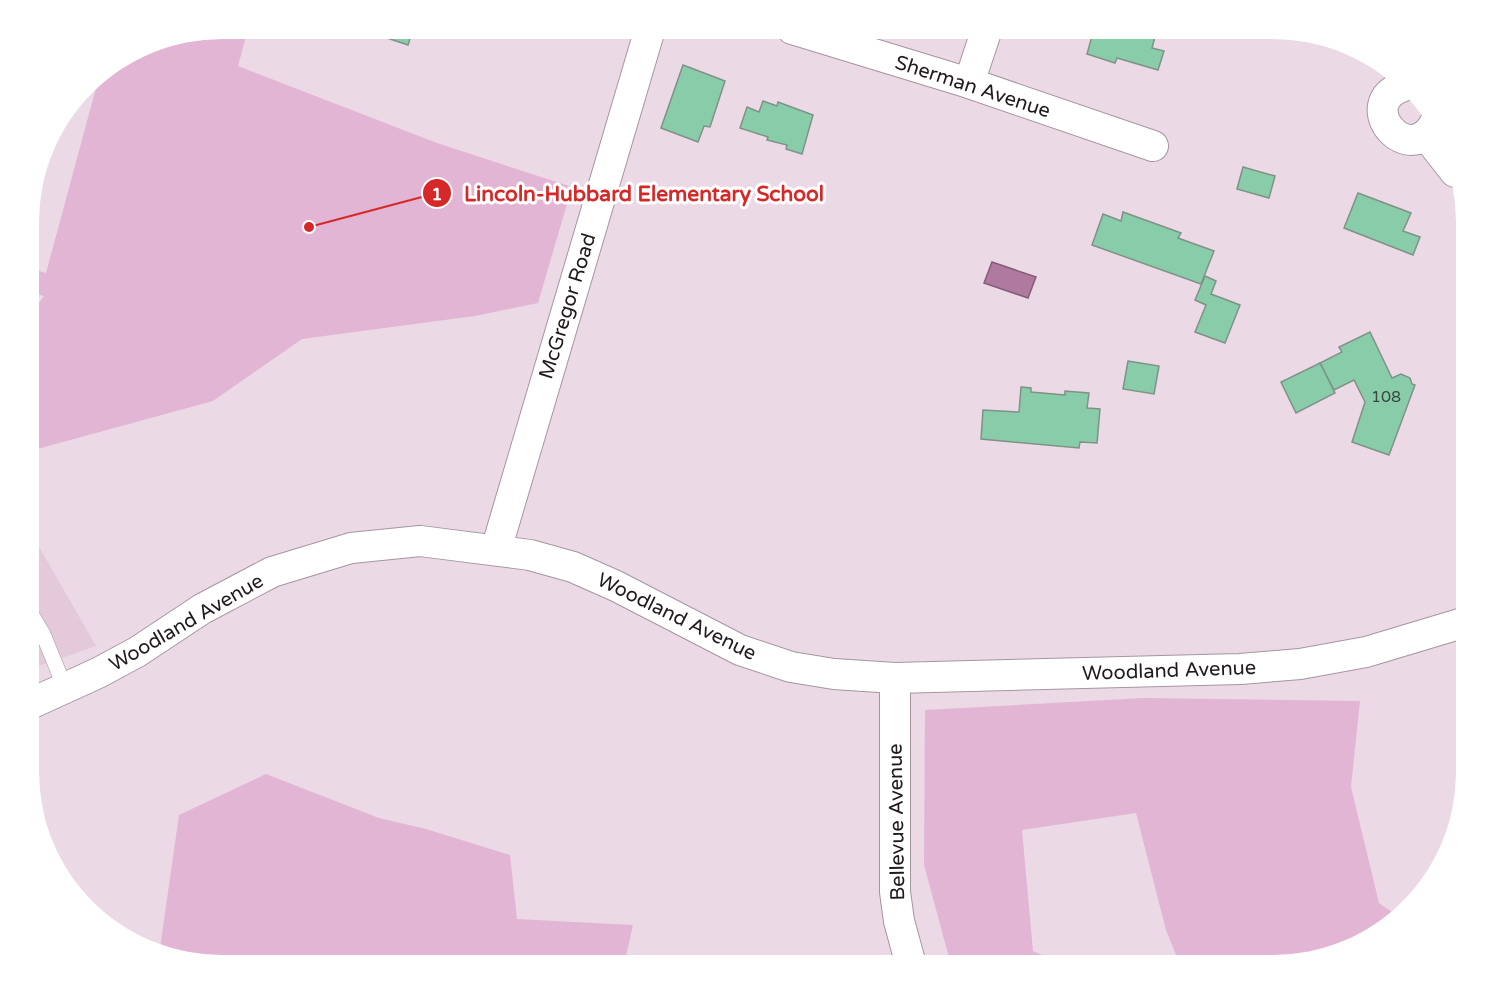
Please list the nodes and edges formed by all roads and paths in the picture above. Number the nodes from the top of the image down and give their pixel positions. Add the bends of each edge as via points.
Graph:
1 (647, 39) edge
2 (827, 39) edge
3 (983, 39) edge
4 (969, 83) junction
5 (1398, 88) edge
6 (1430, 129) edge
7 (1154, 146) dead end
8 (496, 550) junction
9 (1456, 625) edge
10 (39, 642) edge
11 (895, 678) junction
12 (65, 688) junction
13 (39, 700) edge
14 (908, 955) edge

1 - 8 street, McGregor Road
2 - 4 street, Sherman Avenue
3 - 4 street
4 - 7 street, Sherman Avenue
5 - 6 street via 1387,98 1385,124 1408,140 1417,139
8 - 11 street, Woodland Avenue via 573,567 740,650 791,667
8 - 12 street, Woodland Avenue via 420,541 351,548 272,572 202,609 137,652
9 - 11 street, Woodland Avenue via 1366,652 1300,664 1217,670
10 - 12 lane
11 - 14 street, Bellevue Avenue via 895,892
12 - 13 street, Woodland Avenue

